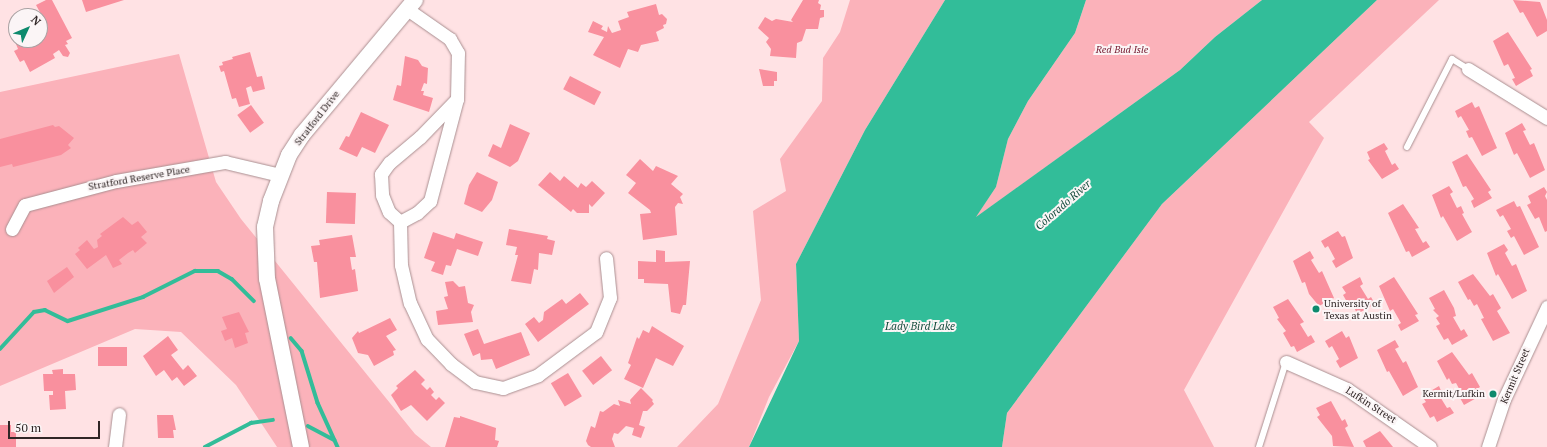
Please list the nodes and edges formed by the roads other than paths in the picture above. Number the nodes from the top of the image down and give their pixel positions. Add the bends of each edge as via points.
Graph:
1 (411, 5) edge
2 (1468, 68) joint
3 (457, 99) junction
4 (1547, 118) edge
5 (1407, 147) dead end
6 (280, 175) junction
7 (400, 222) junction
8 (12, 229) dead end
9 (606, 258) dead end
10 (1547, 307) edge
11 (1286, 362) joint
12 (119, 414) dead end
13 (115, 447) edge
14 (301, 447) edge
15 (1259, 447) edge
16 (1430, 447) edge
17 (1488, 447) edge

1 - 3 street via 450,39 458,53
1 - 6 street, Stratford Drive via 315,117 289,155
2 - 4 street
2 - 5 lane via 1452,59
3 - 7 street via 430,201 417,213
3 - 7 street via 420,137 389,163 381,174 382,195 389,212
6 - 8 street, Stratford Reserve Place via 225,162 116,181 25,205
6 - 14 street, Stratford Drive via 265,227 264,256
7 - 9 street via 401,265 410,304 427,339 451,364 474,382 503,388 538,375 596,332 610,298
10 - 17 street, Kermit Street via 1504,399
11 - 15 lane
11 - 16 street, Lufkin Street via 1347,389
12 - 13 street

